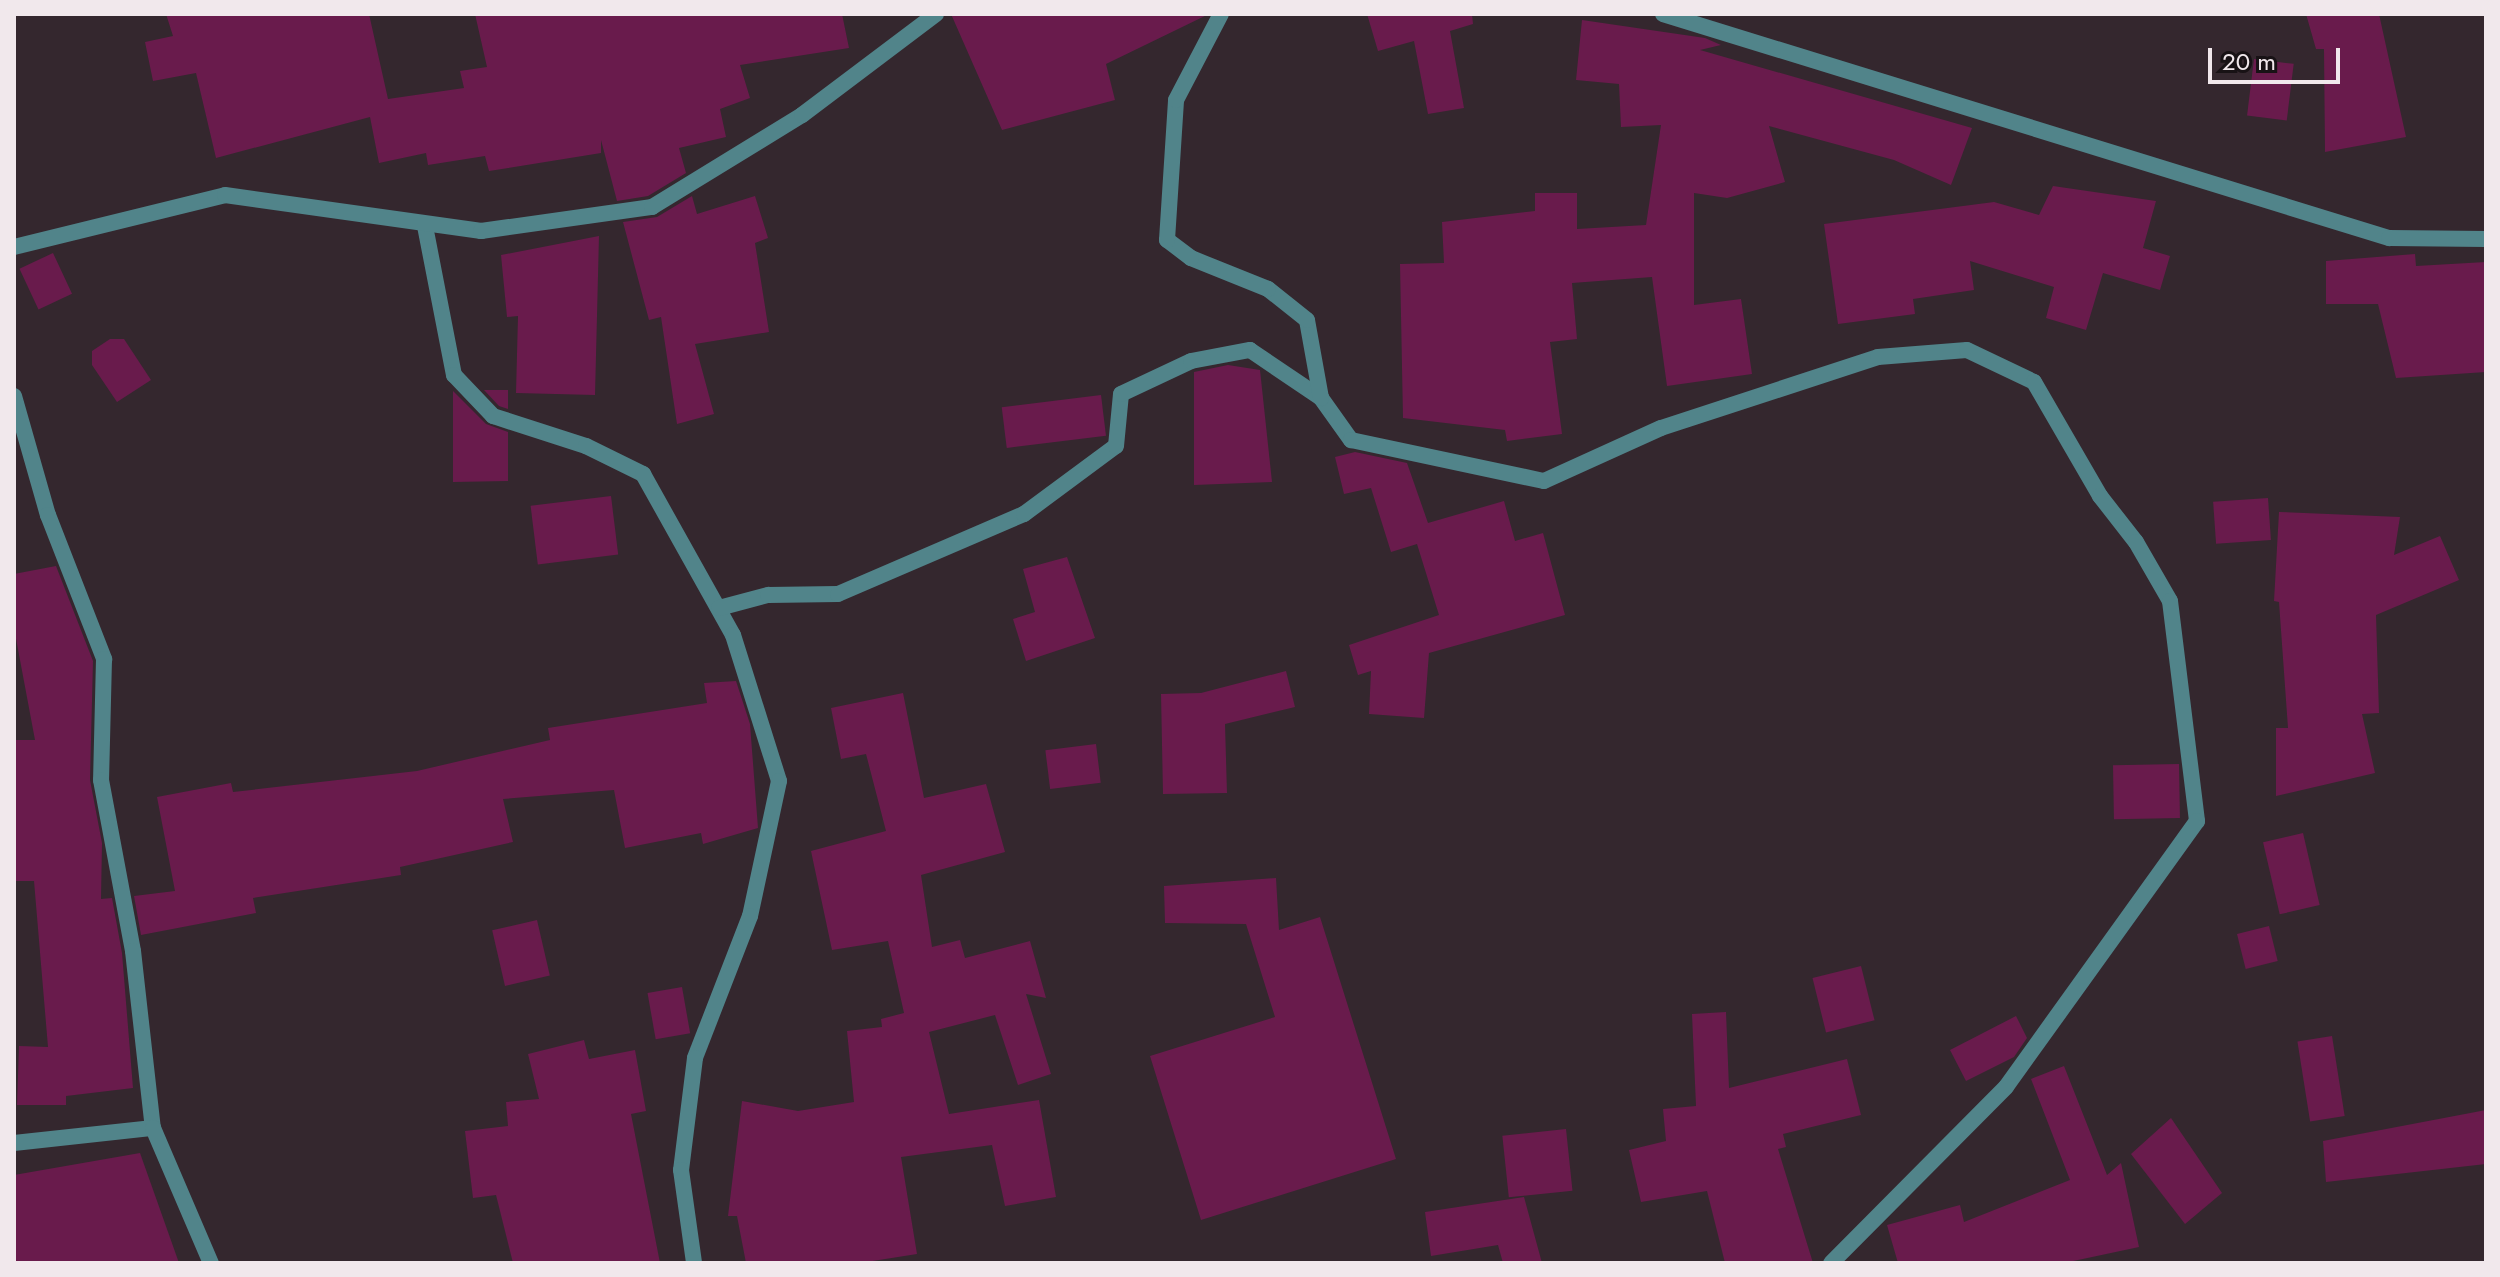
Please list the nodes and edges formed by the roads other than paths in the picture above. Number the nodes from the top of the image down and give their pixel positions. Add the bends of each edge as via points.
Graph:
1 (936, 14) edge
2 (1221, 14) edge
3 (1663, 14) edge
4 (425, 226) junction
5 (2486, 239) edge
6 (14, 247) edge
7 (14, 396) edge
8 (1321, 398) junction
9 (719, 608) junction
10 (153, 1128) junction
11 (14, 1143) edge
12 (211, 1263) edge
13 (694, 1263) edge
14 (1831, 1263) edge

1 - 4 street via 802,115 652,207 549,227
2 - 8 street via 1176,100 1167,240 1191,258 1268,289 1307,320
3 - 5 street via 2389,238
4 - 6 street via 225,195
4 - 9 street via 454,375 493,416 586,446 643,474
7 - 10 street via 48,515 104,659 101,780 133,951
8 - 9 street via 1250,350 1191,361 1121,394 1116,446 1024,514 838,594 768,595
8 - 14 street via 1351,440 1544,481 1661,428 1878,357 1967,350 2034,382 2100,496 2136,542 2170,601 2197,821 2006,1087
9 - 13 street via 779,781 750,916 695,1058 681,1170
10 - 11 street
10 - 12 street

